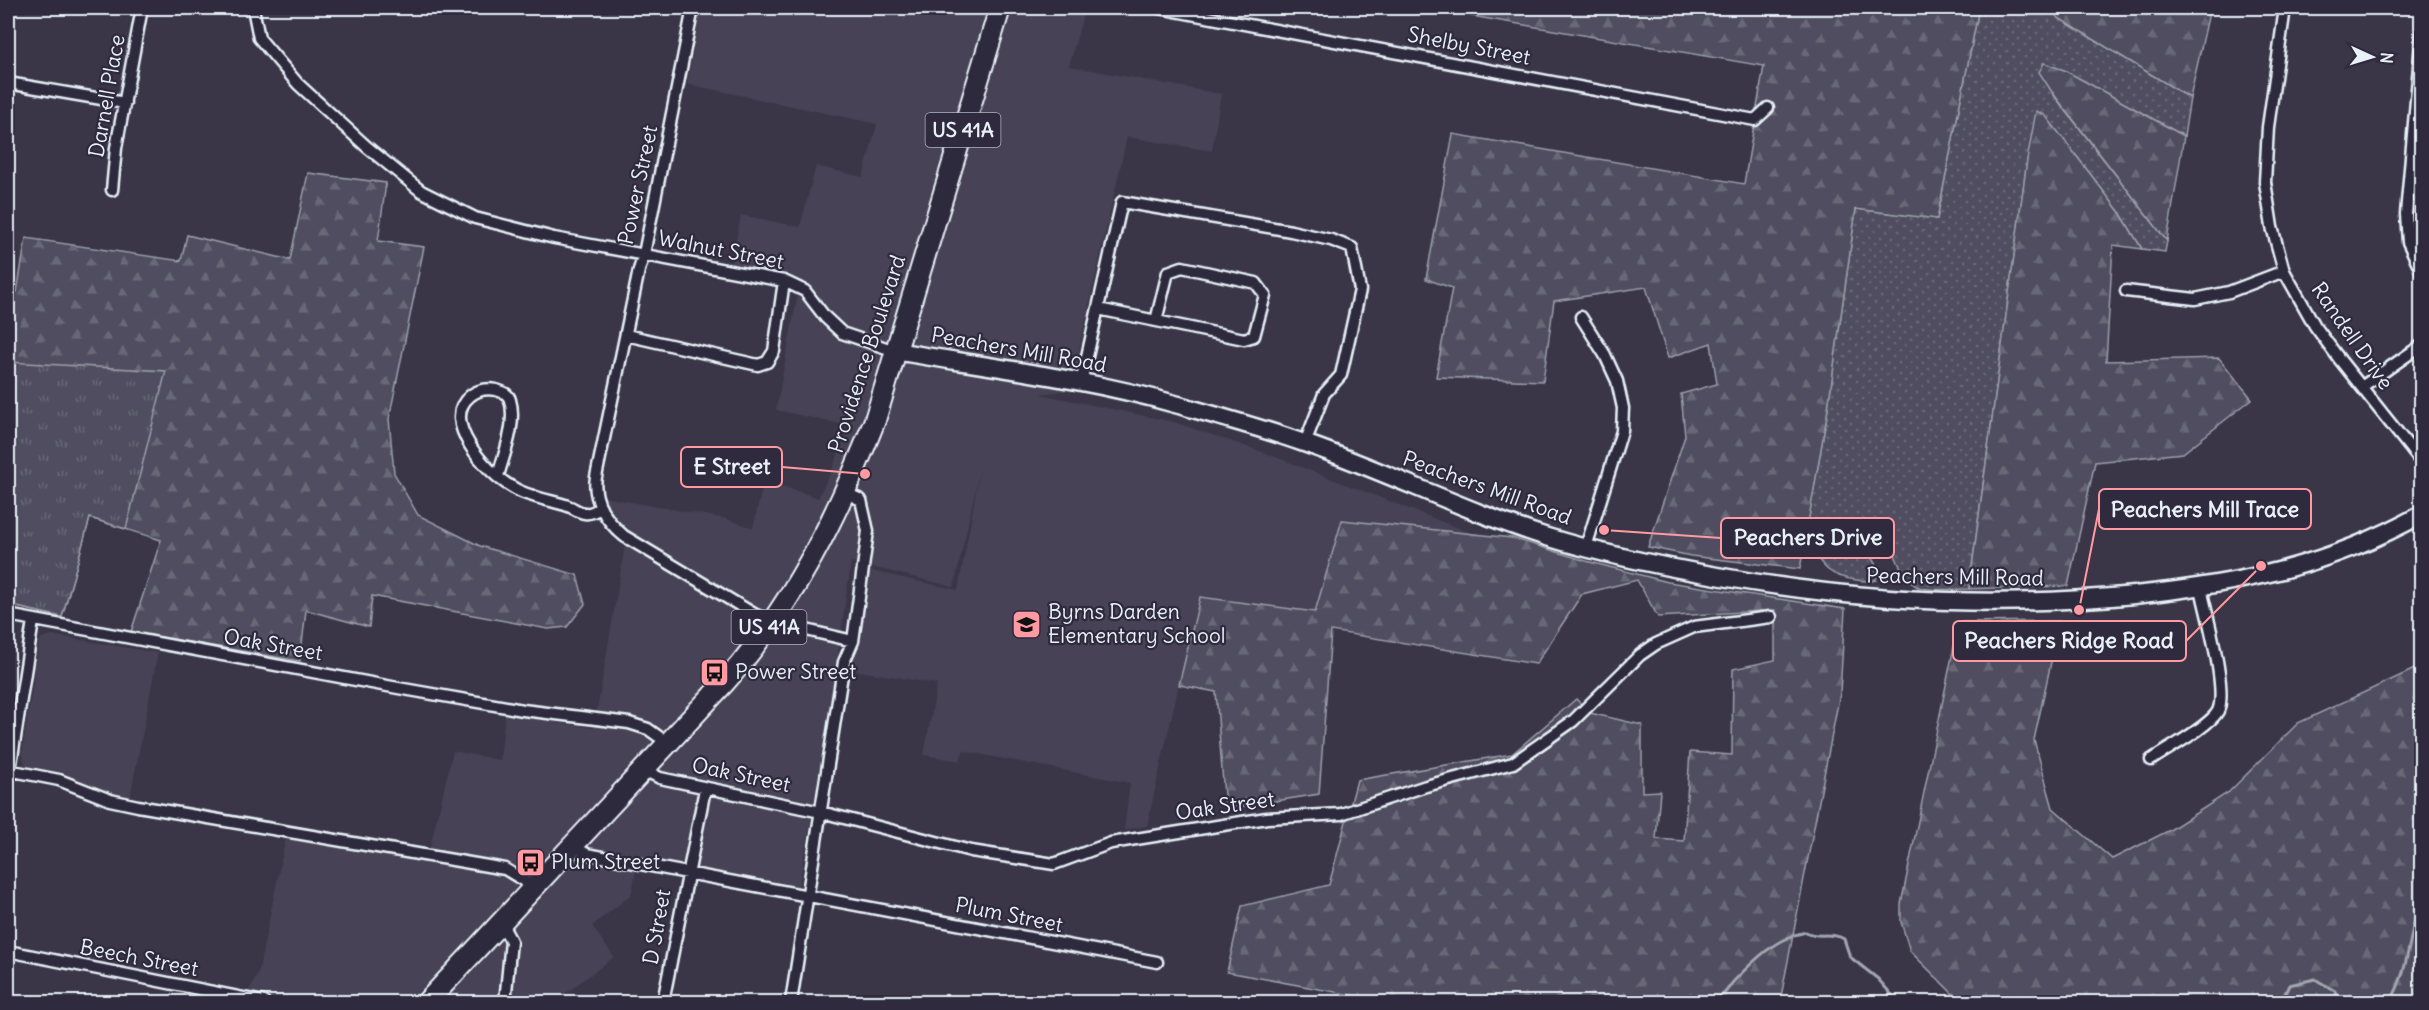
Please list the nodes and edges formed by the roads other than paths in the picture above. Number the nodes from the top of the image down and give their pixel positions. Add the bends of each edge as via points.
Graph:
1 (142, 8) edge
2 (253, 8) edge
3 (693, 8) edge
4 (1000, 8) edge
5 (1159, 8) edge
6 (2285, 8) edge
7 (2421, 32) edge
8 (8, 83) edge
9 (125, 104) junction
10 (1768, 108) dead end
11 (112, 190) dead end
12 (644, 254) junction
13 (2284, 271) junction
14 (2421, 272) edge
15 (784, 281) junction
16 (2126, 291) dead end
17 (1098, 309) junction
18 (1581, 317) dead end
19 (1156, 321) junction
20 (626, 335) junction
21 (2421, 345) edge
22 (895, 351) junction
23 (1081, 383) junction
24 (2363, 386) junction
25 (1305, 443) junction
26 (2421, 463) edge
27 (498, 476) junction
28 (844, 492) junction
29 (601, 507) junction
30 (2421, 514) edge
31 (1586, 547) junction
32 (2201, 588) junction
33 (8, 615) edge
34 (1771, 617) dead end
35 (33, 621) junction
36 (772, 622) junction
37 (853, 641) junction
38 (669, 744) junction
39 (2151, 760) dead end
40 (8, 770) edge
41 (644, 770) junction
42 (8, 783) edge
43 (705, 789) junction
44 (821, 812) junction
45 (573, 846) junction
46 (687, 873) junction
47 (533, 886) junction
48 (809, 897) junction
49 (500, 921) junction
50 (8, 951) edge
51 (1157, 962) dead end
52 (264, 1002) edge
53 (427, 1002) edge
54 (505, 1002) edge
55 (663, 1002) edge
56 (791, 1002) edge

1 - 9 street, Darnell Place
2 - 12 street, Walnut Street via 259,38 298,84 366,147 421,190 475,218 554,238
3 - 12 street, Power Street
4 - 22 highway, Providence Boulevard / US 41A
5 - 10 street, Shelby Street via 1755,120
6 - 13 street, Randell Drive via 2268,127 2265,182
7 - 14 street via 2406,214 2408,242
8 - 9 street
9 - 11 street, Darnell Place
12 - 15 street, Walnut Street
12 - 20 street, Power Street
13 - 16 street via 2229,292 2195,299
13 - 24 street, Randell Drive via 2315,326
15 - 20 street via 774,351 767,362 758,365
15 - 22 street, Walnut Street via 805,291 842,333
17 - 19 street
17 - 23 street
17 - 25 street via 1122,202 1291,231 1352,248 1360,290 1341,375 1324,394
18 - 31 street via 1617,381 1623,408 1622,431
19 - 19 street via 1244,339 1254,336 1265,295 1256,283 1174,268 1168,272
20 - 29 street, Power Street via 595,482
21 - 24 street
22 - 23 main road, Peachers Mill Road
22 - 28 highway, Providence Boulevard / US 41A via 875,420
23 - 25 main road, Peachers Mill Road via 1172,403
24 - 26 street, Randell Drive
25 - 31 main road, Peachers Mill Road via 1515,526
27 - 27 street via 512,410 504,392 488,389 474,393 462,404 459,424 467,441
27 - 29 street via 510,487 583,513
28 - 36 highway, Providence Boulevard / US 41A via 819,546
28 - 37 street via 861,500 868,531
29 - 36 street, Power Street via 624,536
30 - 32 main road, Peachers Mill Road via 2332,556 2255,578
31 - 32 main road, Peachers Mill Road via 1682,570 1852,596 2010,603
32 - 39 street via 2221,690 2217,711 2200,728
33 - 35 street, Oak Street
34 - 44 street, Oak Street via 1694,627 1656,644 1573,721 1513,763 1341,814 1267,818 1111,843 1054,864 970,851
35 - 38 street, Oak Street via 523,710 629,723 648,729
35 - 40 street
36 - 37 street, Power Street
36 - 38 highway, Providence Boulevard / US 41A via 738,668
37 - 44 street via 844,662
38 - 41 highway, Providence Boulevard / US 41A
40 - 42 street
40 - 47 street via 59,780 110,800 138,806 505,869
41 - 43 street, Oak Street
41 - 45 highway, Providence Boulevard / US 41A
43 - 44 street, Oak Street
43 - 46 street, D Street
44 - 48 street
45 - 46 street, Plum Street via 587,854
45 - 47 highway, Providence Boulevard / US 41A
46 - 48 street, Plum Street
46 - 55 street, D Street
47 - 49 highway, Providence Boulevard / US 41A
48 - 51 street, Plum Street
48 - 56 street
49 - 53 highway, Providence Boulevard / US 41A
49 - 54 street via 511,941
50 - 52 street, Beech Street

